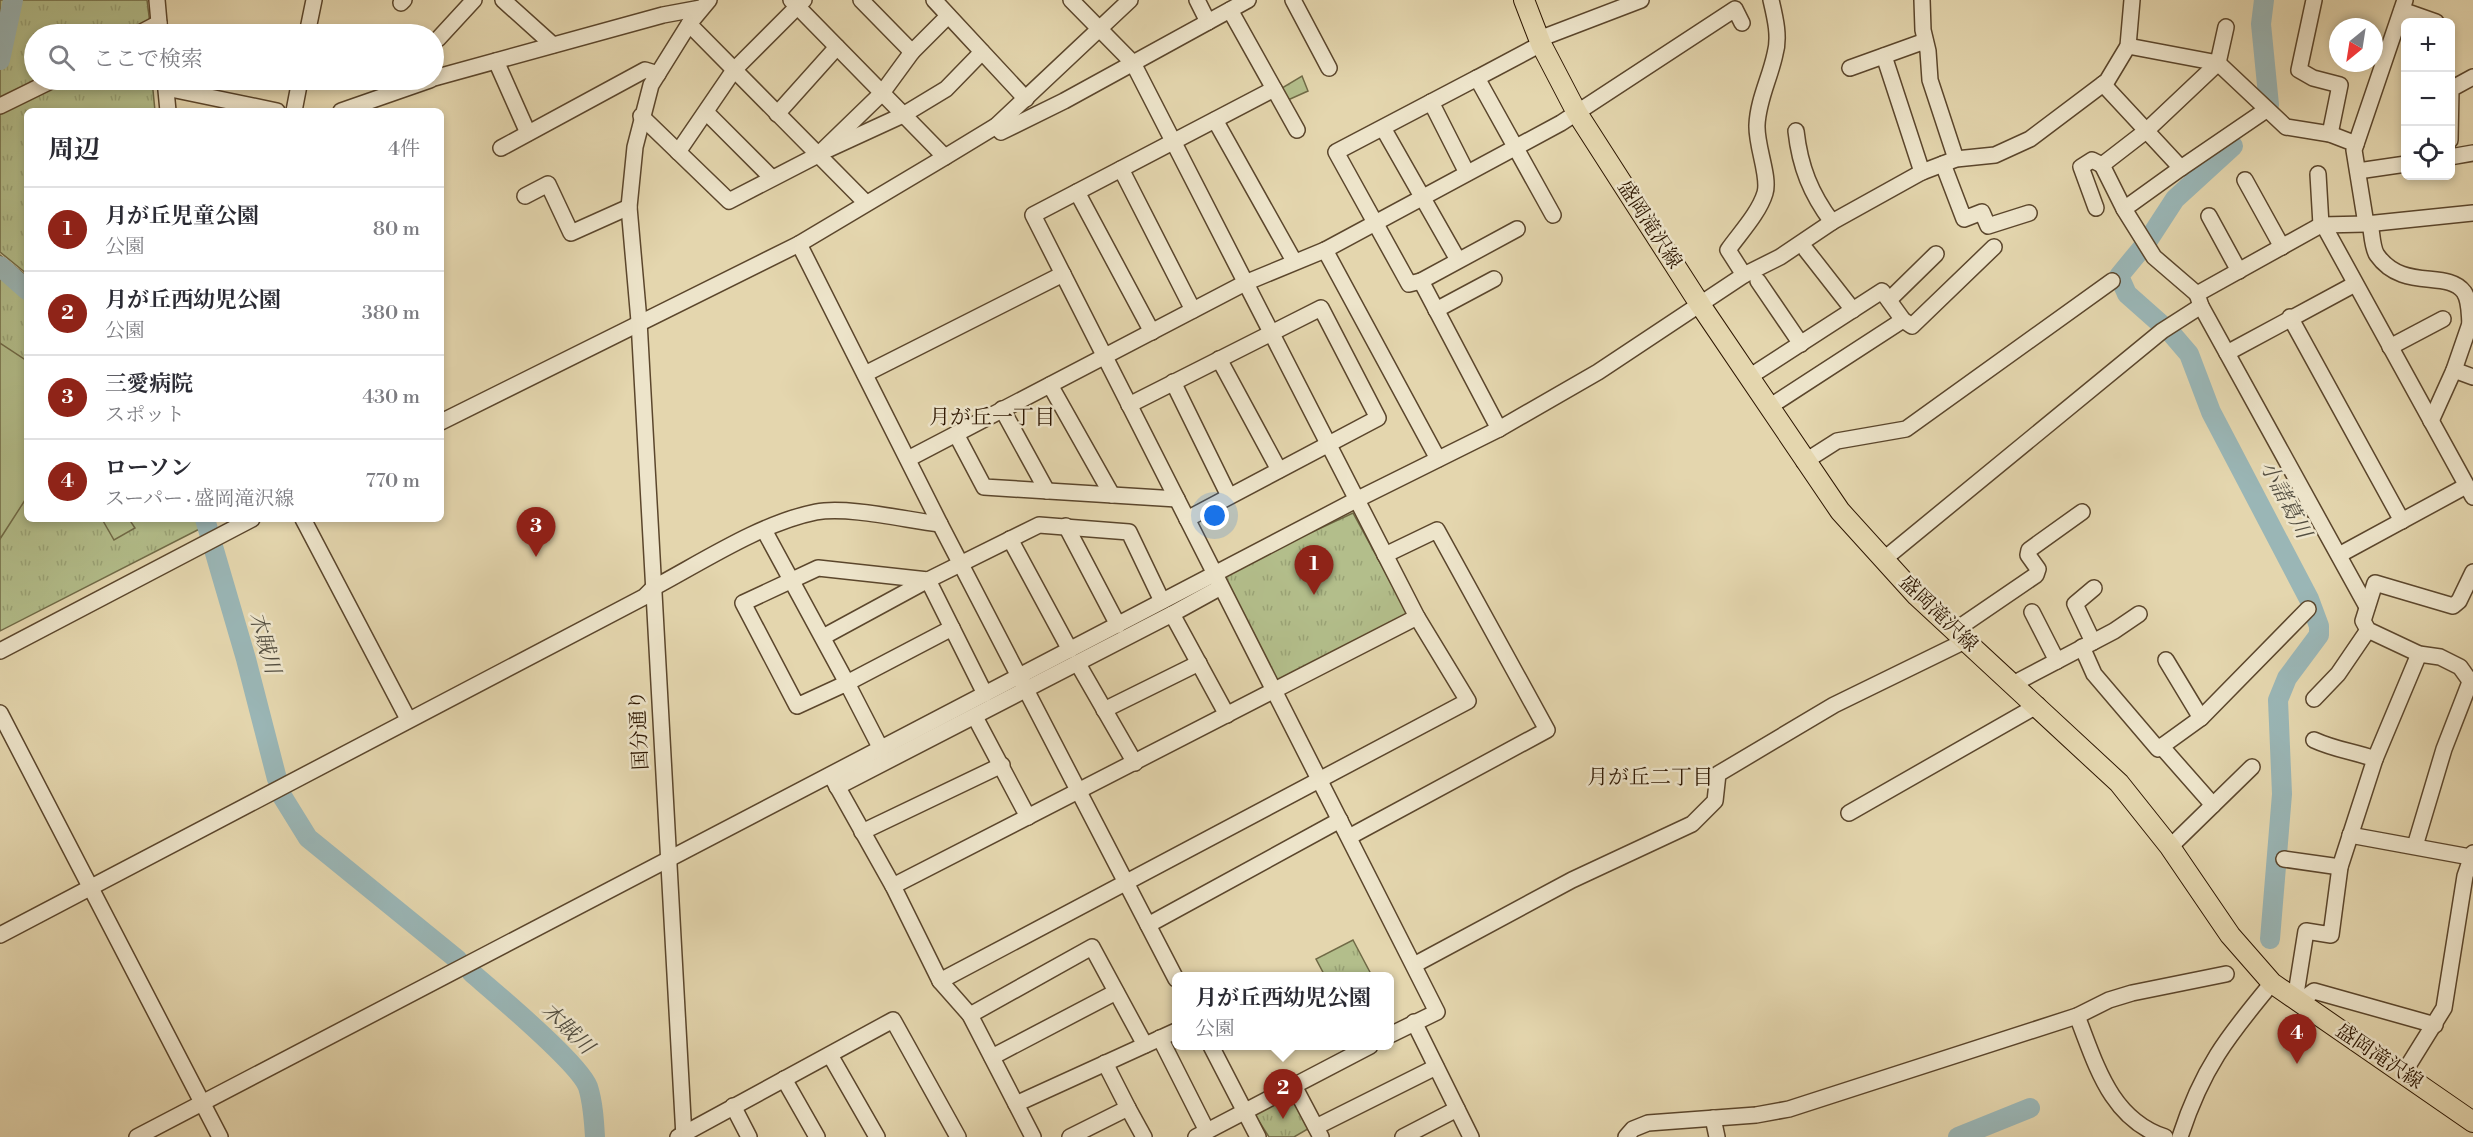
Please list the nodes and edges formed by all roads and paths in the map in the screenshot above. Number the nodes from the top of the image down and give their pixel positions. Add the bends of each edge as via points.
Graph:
1 (157, 0) edge
2 (314, 0) edge
3 (474, 0) edge
4 (503, 0) edge
5 (861, 0) edge
6 (934, 0) edge
7 (1071, 0) edge
8 (1130, 0) edge
9 (1197, 0) edge
10 (1248, 0) edge
11 (1293, 0) edge
12 (1524, 0) edge
13 (1641, 0) edge
14 (1771, 0) edge
15 (1922, 0) edge
16 (2132, 0) edge
17 (2314, 0) edge
18 (798, 2) edge
19 (705, 4) edge
20 (2404, 5) edge
21 (1230, 10) junction
22 (948, 16) junction
23 (2428, 18) edge
24 (1208, 22) junction
25 (1742, 22) dead end
26 (159, 24) edge
27 (309, 24) edge
28 (689, 24) junction
29 (2226, 27) dead end
30 (1101, 30) junction
31 (444, 32) edge
32 (1540, 41) junction
33 (1925, 41) junction
34 (553, 45) junction
35 (2128, 46) junction
36 (837, 47) junction
37 (912, 52) junction
38 (982, 52) junction
39 (1884, 56) junction
40 (496, 61) junction
41 (1133, 63) junction
42 (2218, 63) junction
43 (1329, 68) dead end
44 (1850, 68) dead end
45 (734, 70) junction
46 (658, 74) junction
47 (444, 76) edge
48 (2473, 77) edge
49 (1477, 78) junction
50 (2103, 84) junction
51 (1274, 89) junction
52 (33, 90) edge
53 (166, 90) edge
54 (190, 90) edge
55 (298, 90) edge
56 (401, 90) edge
57 (882, 93) junction
58 (1026, 99) junction
59 (1431, 102) junction
60 (0, 106) edge
61 (168, 108) edge
62 (265, 108) edge
63 (295, 108) edge
64 (350, 108) edge
65 (2266, 110) junction
66 (706, 112) junction
67 (1577, 113) junction
68 (777, 114) junction
69 (903, 115) junction
70 (641, 116) junction
71 (1215, 120) junction
72 (996, 126) junction
73 (2451, 126) edge
74 (1383, 128) junction
75 (1297, 130) dead end
76 (1796, 131) dead end
77 (2146, 131) junction
78 (528, 133) junction
79 (2330, 134) junction
80 (1173, 142) junction
81 (2356, 144) junction
82 (1515, 147) junction
83 (501, 148) dead end
84 (678, 152) junction
85 (2473, 153) edge
86 (818, 155) junction
87 (2455, 156) edge
88 (945, 157) junction
89 (1949, 161) junction
90 (2102, 165) junction
91 (2401, 165) edge
92 (2181, 168) junction
93 (1121, 169) junction
94 (2358, 171) junction
95 (1922, 172) junction
96 (1467, 173) junction
97 (2318, 174) dead end
98 (772, 178) junction
99 (2245, 180) dead end
100 (1077, 192) junction
101 (525, 196) dead end
102 (1422, 197) junction
103 (866, 203) junction
104 (629, 207) junction
105 (2096, 208) dead end
106 (2124, 209) junction
107 (2029, 213) dead end
108 (2473, 213) edge
109 (1554, 215) dead end
110 (2209, 216) dead end
111 (1832, 222) junction
112 (1374, 223) junction
113 (2368, 223) junction
114 (2322, 226) junction
115 (1516, 229) dead end
116 (799, 244) junction
117 (1994, 247) dead end
118 (2282, 247) junction
119 (1325, 250) junction
120 (1806, 250) dead end
121 (1936, 254) dead end
122 (1458, 260) junction
123 (1294, 261) junction
124 (2240, 271) junction
125 (1063, 274) junction
126 (1751, 278) junction
127 (1494, 279) dead end
128 (2112, 280) dead end
129 (1421, 281) junction
130 (1245, 283) junction
131 (2355, 284) junction
132 (1889, 300) junction
133 (2199, 300) junction
134 (1701, 306) junction
135 (1193, 310) junction
136 (1436, 310) junction
137 (1853, 310) junction
138 (2290, 317) junction
139 (2443, 319) dead end
140 (1903, 320) junction
141 (639, 321) junction
142 (2472, 322) edge
143 (1152, 332) junction
144 (1271, 333) junction
145 (1801, 344) junction
146 (2390, 347) junction
147 (2227, 352) junction
148 (1104, 356) junction
149 (1219, 359) junction
150 (2454, 370) junction
151 (865, 374) junction
152 (1749, 377) junction
153 (2473, 377) edge
154 (1173, 382) junction
155 (1050, 385) junction
156 (1129, 405) junction
157 (1769, 407) junction
158 (1002, 409) junction
159 (444, 420) edge
160 (2431, 422) junction
161 (1500, 429) junction
162 (956, 434) junction
163 (1328, 444) junction
164 (908, 459) junction
165 (1438, 459) junction
166 (1804, 462) junction
167 (1279, 470) junction
168 (1047, 491) junction
169 (2470, 491) edge
170 (1112, 495) junction
171 (1229, 496) junction
172 (1177, 499) junction
173 (1356, 500) junction
174 (2082, 512) dead end
175 (1187, 519) junction
176 (2402, 521) junction
177 (246, 522) edge
178 (305, 522) edge
179 (940, 524) junction
180 (1066, 526) junction
181 (764, 530) junction
182 (1010, 539) junction
183 (1384, 555) junction
184 (2339, 555) junction
185 (1883, 560) junction
186 (961, 563) junction
187 (2473, 572) edge
188 (928, 580) junction
189 (1218, 580) junction
190 (793, 582) junction
191 (652, 588) junction
192 (2094, 588) dead end
193 (1162, 601) junction
194 (2459, 601) junction
195 (2367, 607) junction
196 (2308, 609) dead end
197 (2473, 610) edge
198 (2032, 612) dead end
199 (1172, 614) junction
200 (2139, 614) dead end
201 (1417, 616) junction
202 (1118, 625) junction
203 (952, 628) junction
204 (2368, 630) junction
205 (1960, 636) junction
206 (823, 638) junction
207 (2087, 645) junction
208 (1070, 650) junction
209 (0, 651) edge
210 (2419, 654) junction
211 (2166, 660) dead end
212 (2057, 661) junction
213 (1199, 663) junction
214 (1078, 664) junction
215 (1020, 676) junction
216 (847, 683) junction
217 (2013, 684) junction
218 (2472, 684) edge
219 (1027, 690) junction
220 (1274, 691) junction
221 (985, 694) junction
222 (2314, 699) dead end
223 (2038, 705) junction
224 (1104, 710) junction
225 (0, 713) edge
226 (1227, 715) junction
227 (975, 717) junction
228 (2201, 718) junction
229 (408, 719) junction
230 (2314, 740) dead end
231 (2161, 746) junction
232 (881, 749) junction
233 (2375, 759) junction
234 (1135, 763) junction
235 (1002, 765) junction
236 (2252, 766) dead end
237 (1319, 779) junction
238 (834, 781) junction
239 (1080, 792) junction
240 (2213, 805) junction
241 (1849, 813) dead end
242 (1028, 817) junction
243 (1340, 820) junction
244 (862, 832) junction
245 (2350, 835) junction
246 (1348, 837) junction
247 (2415, 846) junction
248 (2170, 847) junction
249 (2471, 855) edge
250 (2284, 859) dead end
251 (669, 860) junction
252 (2340, 867) junction
253 (1126, 882) junction
254 (892, 886) junction
255 (91, 888) junction
256 (1148, 925) junction
257 (0, 935) edge
258 (1413, 965) junction
259 (1172, 972) edge
260 (2226, 974) dead end
261 (940, 981) junction
262 (2272, 983) junction
263 (1116, 992) junction
264 (2297, 1001) junction
265 (970, 1015) junction
266 (2077, 1016) junction
267 (1414, 1022) junction
268 (2435, 1025) junction
269 (1172, 1032) edge
270 (1394, 1032) edge
271 (1160, 1038) junction
272 (1145, 1045) junction
273 (1213, 1050) edge
274 (1362, 1050) edge
275 (830, 1055) junction
276 (992, 1057) junction
277 (1105, 1063) junction
278 (1436, 1067) junction
279 (2403, 1074) junction
280 (784, 1079) junction
281 (1294, 1086) junction
282 (203, 1103) junction
283 (1016, 1104) junction
284 (733, 1106) junction
285 (1128, 1108) junction
286 (1457, 1109) junction
287 (1244, 1112) junction
288 (2471, 1116) edge
289 (1713, 1118) junction
290 (1319, 1132) edge
291 (1199, 1135) edge
292 (682, 1136) edge
293 (137, 1137) edge
294 (220, 1137) edge
295 (749, 1137) edge
296 (817, 1137) edge
297 (876, 1137) edge
298 (958, 1137) edge
299 (1033, 1137) edge
300 (1070, 1137) edge
301 (1144, 1137) edge
302 (1258, 1137) edge
303 (1403, 1137) edge
304 (1471, 1137) edge
305 (1626, 1137) edge
306 (1717, 1137) edge
307 (2164, 1137) edge
308 (2180, 1137) edge

1 - 26 street
2 - 27 street
3 - 31 street
4 - 34 street
5 - 37 street
6 - 22 street
7 - 30 street
8 - 30 street
9 - 24 street
10 - 21 street
11 - 43 street
12 - 32 main road, 盛岡滝沢線
13 - 32 street
14 - 126 street via 1776,20 1776,52 1757,123 1757,146 1767,182 1765,194 1728,250
15 - 33 street
16 - 35 street
17 - 79 street via 2299,70 2340,85
18 - 36 street
18 - 45 street
19 - 28 street, 国分通り
19 - 34 street
20 - 23 street
20 - 81 street
21 - 24 street
21 - 51 street
22 - 37 street
22 - 38 street
24 - 41 street
25 - 67 street via 1734,9
28 - 45 street
28 - 46 street, 国分通り
29 - 42 street
30 - 41 street
30 - 58 street
32 - 49 street
32 - 67 main road, 盛岡滝沢線
33 - 39 street
33 - 89 street
34 - 40 street
35 - 42 street
35 - 50 street
36 - 57 street
36 - 68 street
37 - 57 street
38 - 58 street
38 - 69 street via 946,88
39 - 44 street
39 - 95 street
40 - 47 street
40 - 78 street
41 - 72 street via 1001,132
41 - 80 street
42 - 65 street
42 - 77 street
45 - 66 street
45 - 68 street
46 - 70 street, 国分通り
46 - 78 street via 645,70
48 - 73 street via 2451,89
49 - 59 street
49 - 82 street
50 - 77 street
50 - 89 street via 2030,140 1995,155
51 - 71 street
51 - 75 street
52 - 60 street
53 - 61 street
54 - 62 street
55 - 63 street
56 - 64 street
57 - 69 street
57 - 86 street
58 - 72 street
59 - 74 street
59 - 96 street
65 - 79 street via 2286,127
65 - 92 street
66 - 84 street
66 - 98 street
67 - 82 street
67 - 134 main road, 盛岡滝沢線
68 - 86 street
69 - 86 street
69 - 88 street
70 - 84 street
70 - 104 street, 国分通り via 630,172
71 - 80 street
71 - 123 street
72 - 88 street
74 - 102 street
74 - 112 street via 1336,152
76 - 111 street via 1799,157 1814,198
77 - 90 street
77 - 92 street
78 - 83 street
79 - 81 street
80 - 93 street
80 - 130 street
81 - 94 street
82 - 96 street
82 - 109 street
84 - 98 street via 729,201
85 - 87 street
86 - 98 street
86 - 103 street
88 - 103 street
89 - 95 street
89 - 107 street via 1964,219 1982,212 1988,226
90 - 105 street via 2092,160 2081,167
90 - 106 street
91 - 94 street
92 - 106 street
93 - 100 street
93 - 135 street
94 - 113 street
95 - 111 street
96 - 102 street
97 - 114 street
99 - 118 street
100 - 125 street via 1033,215
100 - 143 street
101 - 104 street via 548,184 571,233
102 - 112 street
102 - 122 street
103 - 116 street
104 - 141 street, 国分通り
106 - 133 street via 2154,257
108 - 113 street
110 - 124 street
111 - 126 street
112 - 119 street
112 - 129 street via 1409,284
113 - 114 street
113 - 142 street via 2376,255 2404,278 2450,282 2463,291
114 - 118 street
114 - 131 street
115 - 122 street
116 - 141 street
116 - 151 street
117 - 140 street via 1912,326
118 - 124 street
119 - 123 street
119 - 165 street
120 - 137 street
121 - 132 street
122 - 129 street
123 - 130 street
124 - 133 street
125 - 148 street
125 - 151 street
126 - 134 street
126 - 145 street
127 - 136 street
128 - 166 street via 1906,429 1837,441
129 - 136 street
130 - 135 street
130 - 144 street
131 - 138 street
131 - 146 street
132 - 137 street via 1882,291
132 - 140 street
133 - 147 street
133 - 185 street
134 - 152 main road, 盛岡滝沢線
134 - 161 street
135 - 143 street
136 - 161 street
137 - 145 street
138 - 147 street
138 - 176 street
139 - 146 street
140 - 157 street
141 - 159 street
141 - 191 street, 国分通り
142 - 150 street
143 - 148 street
144 - 149 street
144 - 163 street
144 - 163 street via 1321,308 1378,418
145 - 152 street
146 - 160 street
147 - 184 street
148 - 155 street
148 - 156 street
149 - 154 street
149 - 167 street
150 - 153 street
150 - 160 street
151 - 164 street
152 - 157 main road, 盛岡滝沢線
154 - 156 street
154 - 171 street
155 - 158 street
155 - 170 street
156 - 172 street
157 - 166 main road, 盛岡滝沢線
158 - 162 street
158 - 168 street
160 - 169 street
161 - 165 street
162 - 164 street
162 - 168 street via 984,487
163 - 167 street
163 - 173 street
164 - 179 street
165 - 173 street
166 - 185 main road, 盛岡滝沢線
167 - 171 street
168 - 170 street
169 - 176 street
170 - 172 street
171 - 175 street
172 - 175 street
173 - 183 street
173 - 189 street
174 - 205 street via 2030,550 2028,555 2038,569 2036,575
175 - 189 street
176 - 184 street
177 - 209 street
178 - 229 street
179 - 181 street via 817,512
179 - 186 street
180 - 182 street via 1039,525
180 - 193 street via 1129,532
180 - 202 street
181 - 190 street
181 - 191 street
182 - 186 street
182 - 208 street
183 - 201 street
183 - 246 street via 1437,530 1547,730
184 - 195 street
185 - 205 main road, 盛岡滝沢線
186 - 188 street
186 - 215 street
187 - 194 street
188 - 190 street via 818,568
188 - 203 street
188 - 206 street
189 - 193 street
189 - 199 street
189 - 220 street
190 - 206 street
190 - 216 street via 743,603 796,706
191 - 229 street via 644,597
191 - 251 street, 国分通り
192 - 207 street via 2074,604
193 - 202 street
194 - 195 street via 2453,606 2375,583
194 - 197 street
195 - 204 street via 2363,621
196 - 228 street
198 - 212 street
199 - 213 street
199 - 214 street
200 - 207 street
201 - 220 street
201 - 237 street via 1468,701
202 - 208 street
203 - 216 street
203 - 221 street
204 - 210 street
204 - 222 street via 2338,674
205 - 217 main road, 盛岡滝沢線
205 - 258 street via 1718,774 1715,801 1692,824 1572,880
206 - 216 street
207 - 212 street
207 - 231 street via 2094,674 2158,749
208 - 215 street
210 - 218 street via 2440,657 2460,667
210 - 233 street
211 - 228 street
212 - 217 street
213 - 224 street
213 - 226 street
214 - 219 street
214 - 224 street
215 - 219 street
215 - 221 street
216 - 232 street
217 - 223 main road, 盛岡滝沢線
218 - 247 street via 2444,749
219 - 227 street
219 - 239 street
220 - 226 street
220 - 237 street
221 - 232 street
223 - 241 street
223 - 248 main road, 盛岡滝沢線 via 2119,783
224 - 234 street
225 - 255 street
226 - 234 street
227 - 235 street
227 - 238 street
228 - 231 street
229 - 255 street
230 - 233 street via 2338,751 2348,749
231 - 240 street
232 - 238 street
233 - 245 street
234 - 239 street
235 - 242 street
235 - 244 street
236 - 240 street
237 - 243 street
237 - 253 street
238 - 244 street
238 - 251 street
239 - 242 street
239 - 253 street
240 - 248 street
242 - 254 street
243 - 246 street
243 - 256 street
244 - 254 street
245 - 247 street
245 - 252 street
246 - 258 street
247 - 249 street
248 - 262 main road, 盛岡滝沢線 via 2230,935
249 - 268 street via 2444,1008
250 - 252 street
251 - 282 street
251 - 292 street, 国分通り
252 - 264 street via 2331,935 2306,931
253 - 256 street
253 - 261 street
254 - 261 street
255 - 257 street
255 - 282 street
256 - 259 street
258 - 267 street via 1437,1012
260 - 266 street via 2132,993
261 - 265 street
262 - 264 main road, 盛岡滝沢線
262 - 308 street via 2204,1074
263 - 265 street via 1092,947
263 - 272 street
263 - 276 street
264 - 268 street via 2314,991
264 - 279 main road, 盛岡滝沢線
265 - 276 street
266 - 289 street via 1789,1110
266 - 307 street via 2110,1094 2138,1124
267 - 270 street
267 - 278 street
268 - 279 street
269 - 271 street
271 - 272 street
271 - 291 street
272 - 277 street
273 - 287 street
274 - 281 street
275 - 280 street
275 - 297 street
275 - 298 street via 893,1020
276 - 283 street
277 - 283 street
277 - 285 street
278 - 286 street
278 - 290 street
279 - 288 main road, 盛岡滝沢線
280 - 284 street
280 - 296 street
281 - 287 street
281 - 290 street
282 - 293 street
282 - 294 street
283 - 299 street
284 - 292 street
284 - 295 street
285 - 300 street
285 - 301 street
286 - 303 street
286 - 304 street
287 - 291 street
287 - 302 street
289 - 305 street via 1648,1123
289 - 306 street

